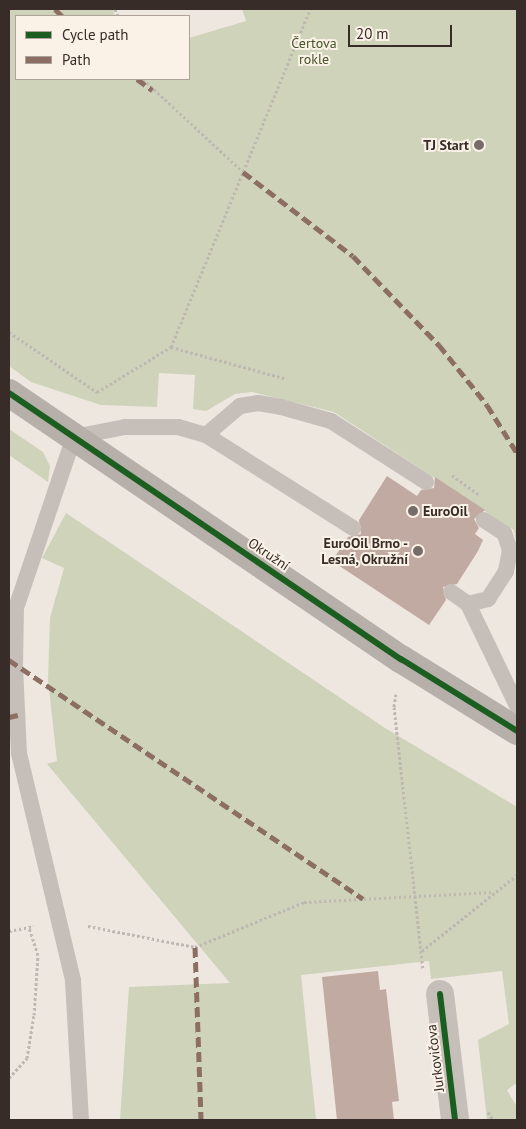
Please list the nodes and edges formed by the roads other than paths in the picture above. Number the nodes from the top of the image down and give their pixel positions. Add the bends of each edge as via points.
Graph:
1 (9, 393) edge
2 (206, 435) junction
3 (74, 437) junction
4 (426, 482) dead end
5 (484, 520) dead end
6 (353, 528) dead end
7 (451, 592) dead end
8 (468, 604) junction
9 (517, 706) edge
10 (517, 731) edge
11 (432, 986) road end
12 (81, 1120) edge
13 (454, 1120) edge

1 - 3 street, Okružní
2 - 3 lane via 178,427 125,427
2 - 4 lane via 240,406 258,403 281,406 331,421
2 - 6 lane
3 - 10 street, Okružní via 401,658
3 - 12 lane via 16,608 19,754 73,980
5 - 8 lane via 504,533 510,550 506,571 488,599
7 - 8 lane
8 - 9 lane
11 - 13 street, Jurkovičova

